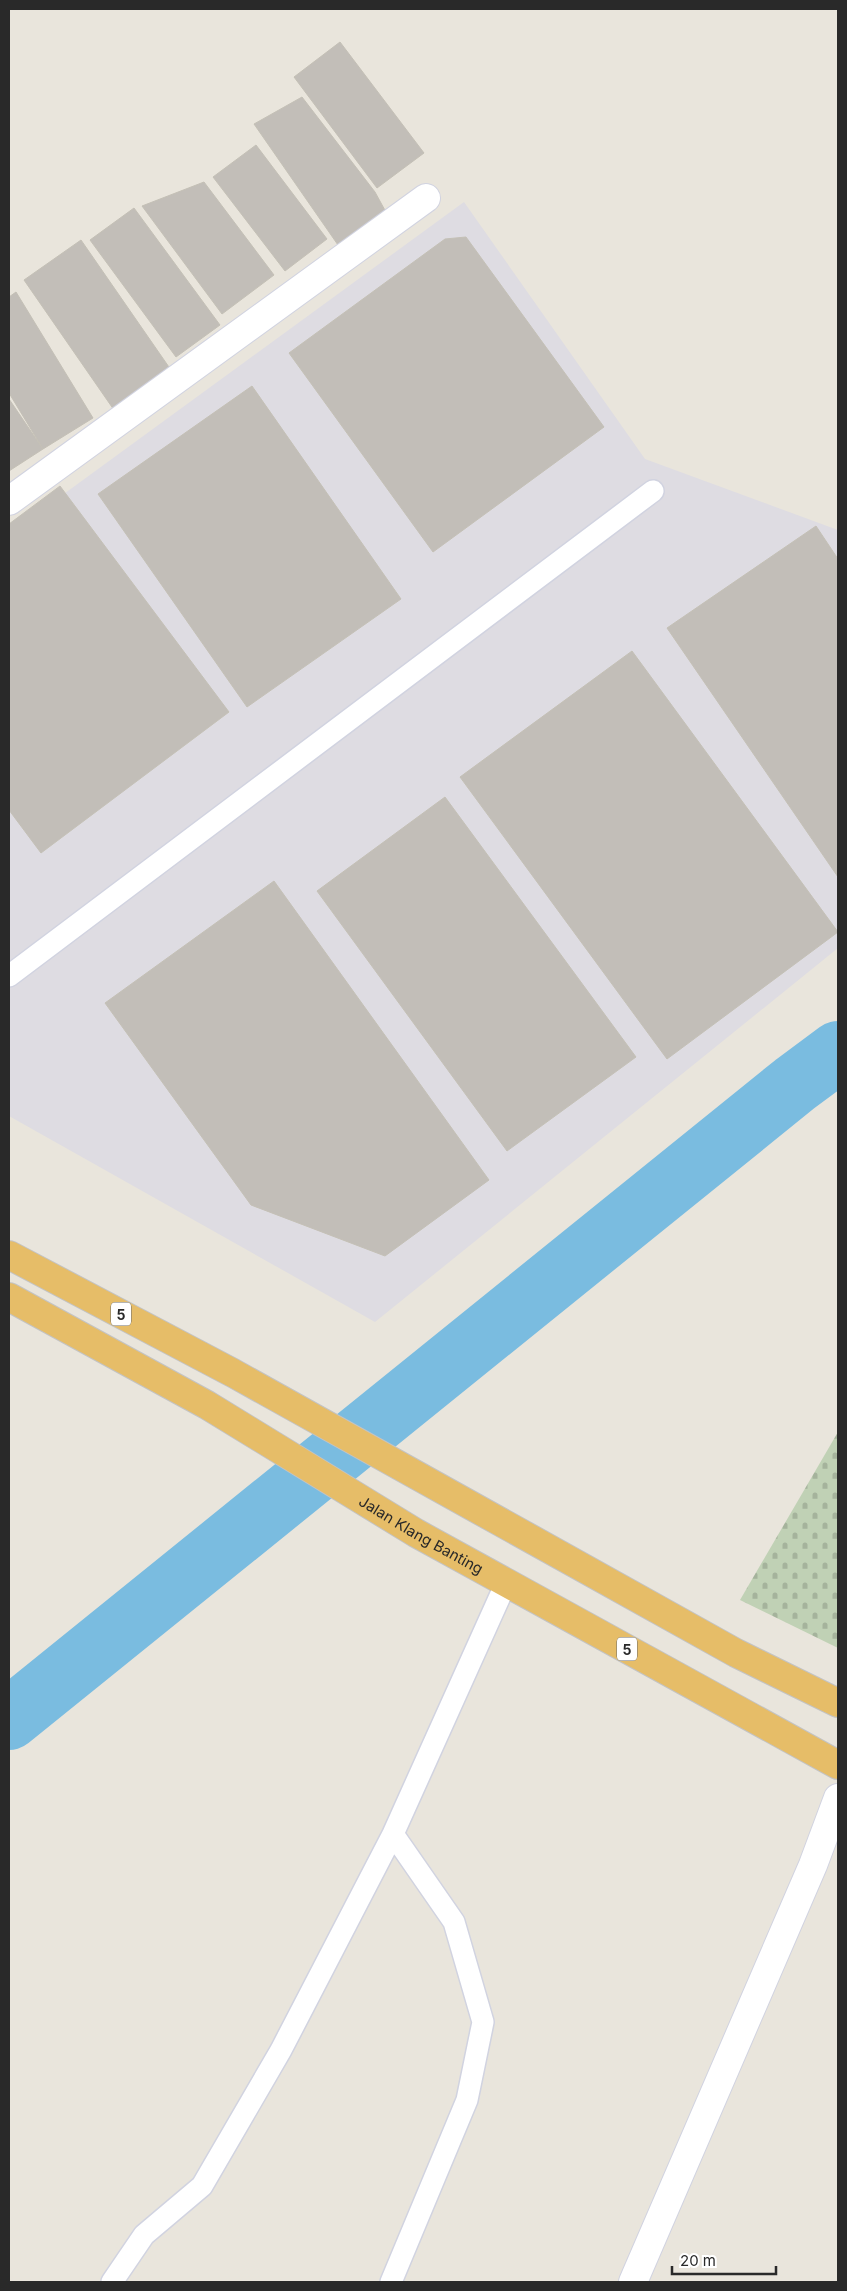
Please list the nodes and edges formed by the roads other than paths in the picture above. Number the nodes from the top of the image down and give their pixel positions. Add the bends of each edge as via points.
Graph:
1 (426, 198) dead end
2 (653, 492) dead end
3 (9, 501) edge
4 (9, 976) edge
5 (9, 1255) edge
6 (9, 1297) edge
7 (506, 1584) junction
8 (838, 1703) edge
9 (838, 1765) edge
10 (838, 1798) edge
11 (392, 1834) junction
12 (112, 2282) edge
13 (390, 2282) edge
14 (633, 2282) edge

1 - 3 street
2 - 4 lane
5 - 8 highway, 5 via 233,1373 736,1653
6 - 7 highway, Jalan Klang Banting / 5 via 207,1405
7 - 9 highway, Jalan Klang Banting / 5
7 - 11 lane
10 - 14 street
11 - 12 lane via 281,2050 202,2186 144,2235
11 - 13 lane via 454,1922 483,2022 467,2100

